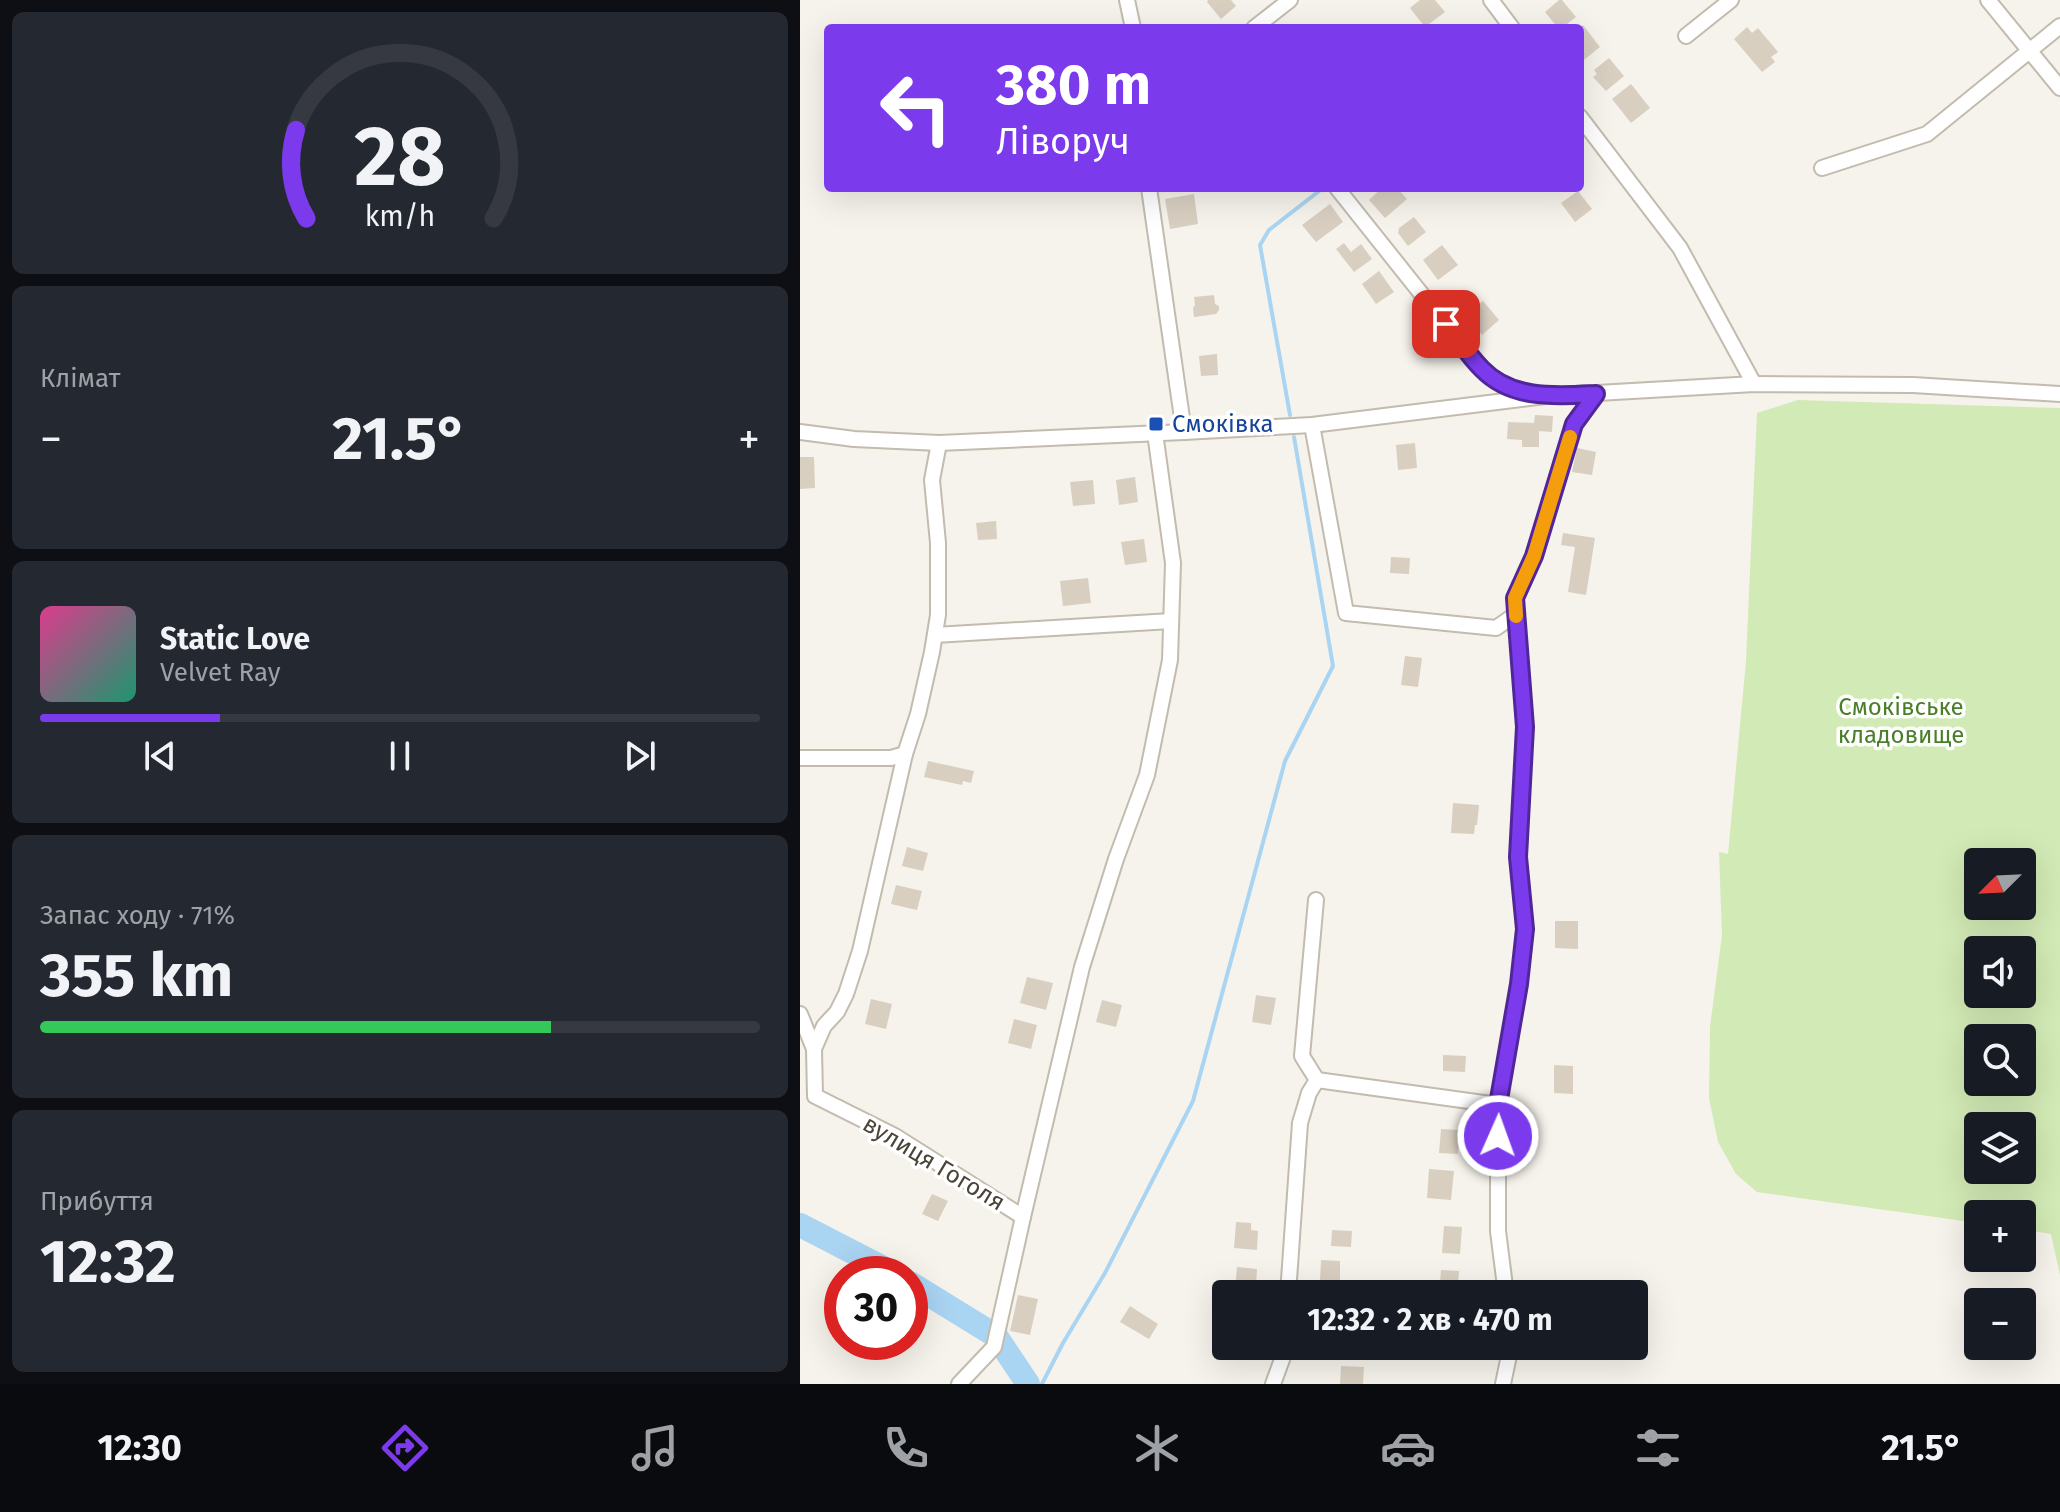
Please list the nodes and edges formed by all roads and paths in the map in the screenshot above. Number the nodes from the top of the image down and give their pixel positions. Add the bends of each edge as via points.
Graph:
1 (1127, 0) edge
2 (1290, 0) edge
3 (1491, 0) edge
4 (1731, 0) edge
5 (1988, 0) edge
6 (1132, 24) edge
7 (1259, 24) edge
8 (1509, 24) edge
9 (2060, 26) edge
10 (1686, 36) dead end
11 (2028, 51) junction
12 (2060, 88) edge
13 (1584, 122) edge
14 (1822, 168) dead end
15 (1150, 192) edge
16 (1340, 192) edge
17 (1754, 384) junction
18 (1596, 394) junction
19 (2060, 394) edge
20 (1545, 396) junction
21 (1312, 425) junction
22 (800, 432) edge
23 (1184, 432) junction
24 (1155, 433) junction
25 (939, 443) junction
26 (1516, 614) junction
27 (1171, 621) junction
28 (935, 635) junction
29 (905, 754) junction
30 (800, 758) edge
31 (1316, 900) dead end
32 (800, 1014) edge
33 (814, 1049) junction
34 (1317, 1080) junction
35 (1498, 1105) junction
36 (1023, 1217) junction
37 (1289, 1280) edge
38 (1504, 1280) edge
39 (1282, 1360) edge
40 (1508, 1360) edge
41 (959, 1384) edge
42 (1273, 1384) edge
43 (1503, 1384) edge

1 - 6 street
2 - 7 street
3 - 8 street
4 - 10 street
5 - 11 street
9 - 11 street
11 - 12 street
11 - 14 street via 1927,134
13 - 17 street via 1680,248
15 - 23 street
16 - 20 street via 1482,370 1503,385
17 - 18 street
17 - 19 street via 1913,385
18 - 20 street
18 - 26 street via 1574,424 1534,556 1515,598
20 - 21 street
21 - 23 street
21 - 26 street via 1346,613 1496,628
22 - 25 street
23 - 24 street
24 - 25 street
24 - 27 street via 1173,563
25 - 28 street via 932,480 938,543
26 - 35 street via 1525,727 1518,857 1525,929
27 - 28 street
27 - 36 street via 1170,660 1147,775 1082,967
28 - 29 street
29 - 30 street
29 - 33 street via 860,951 846,994
31 - 34 street via 1302,1056
32 - 33 street, вулиця Гоголя
33 - 36 street, вулиця Гоголя via 815,1096 895,1136
34 - 35 street
34 - 37 street via 1300,1123
35 - 38 street via 1498,1231
36 - 41 street, вулиця Гоголя via 994,1347
39 - 42 street
40 - 43 street

